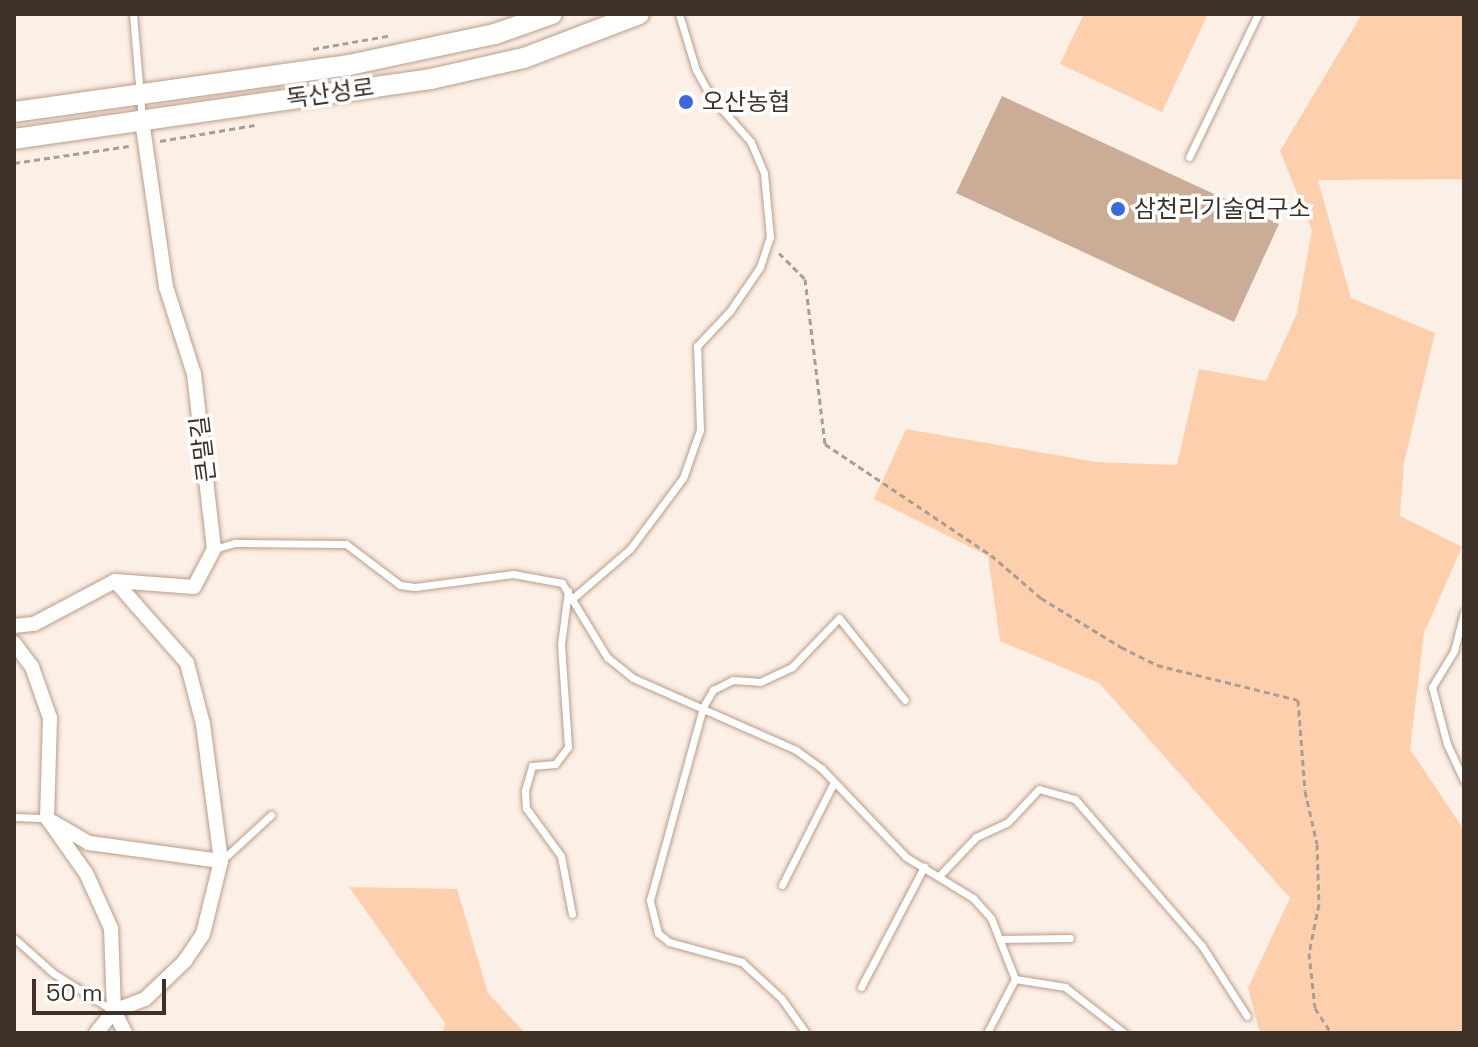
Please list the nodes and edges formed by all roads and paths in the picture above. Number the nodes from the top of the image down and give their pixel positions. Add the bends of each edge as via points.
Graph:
1 (133, 14) edge
2 (552, 14) edge
3 (639, 14) edge
4 (679, 14) edge
5 (1258, 14) edge
6 (403, 33) dead end
7 (298, 52) dead end
8 (140, 95) junction
9 (14, 112) edge
10 (142, 120) junction
11 (14, 139) edge
12 (1189, 157) dead end
13 (769, 242) junction
14 (214, 549) junction
15 (115, 581) junction
16 (568, 589) junction
17 (573, 598) junction
18 (1464, 612) edge
19 (14, 626) edge
20 (14, 643) edge
21 (905, 700) dead end
22 (703, 707) junction
23 (1464, 780) edge
24 (834, 782) junction
25 (271, 815) dead end
26 (14, 817) edge
27 (47, 818) junction
28 (221, 861) junction
29 (924, 867) junction
30 (940, 875) junction
31 (782, 885) dead end
32 (572, 914) dead end
33 (14, 938) edge
34 (1070, 938) dead end
35 (1000, 939) junction
36 (1015, 979) junction
37 (861, 987) dead end
38 (114, 1011) junction
39 (1247, 1016) dead end
40 (96, 1033) edge
41 (125, 1033) edge
42 (806, 1033) edge
43 (987, 1033) edge
44 (1124, 1033) edge
45 (1331, 1033) edge

1 - 8 lane
2 - 8 street, 독산성로 via 495,34 349,65
3 - 10 street, 독산성로 via 524,58 431,79
4 - 13 lane via 696,70 711,97 751,142 764,173 771,205
5 - 12 lane
6 - 7 path
8 - 9 street, 독산성로
8 - 10 lane
10 - 11 street, 독산성로
10 - 14 street, 큰말길 via 166,287 194,374
13 - 17 lane via 760,267 730,311 697,346 700,430 683,478 630,549
13 - 45 path via 805,279 825,444 991,555 1041,598 1109,640 1157,665 1298,700 1305,791 1317,844 1319,904 1309,953 1315,1008
14 - 15 street via 194,587
14 - 16 lane via 235,543 346,544 400,585 513,574
15 - 19 street via 34,624
15 - 28 street via 187,663 203,724
16 - 17 lane
16 - 32 lane via 561,644 568,747 555,764 532,766 525,791 526,808 561,856
17 - 22 lane via 607,657 633,678
18 - 23 lane via 1454,651 1432,687 1447,744
20 - 27 street via 32,667 50,718
21 - 22 lane via 839,618 792,667 760,682 733,680 713,690
22 - 24 lane via 796,750
22 - 42 lane via 650,900 658,933 669,942 742,962 781,998
24 - 29 lane via 906,857
24 - 31 lane
25 - 28 lane
26 - 27 lane
27 - 28 street via 89,843
27 - 38 street via 86,873 111,928
28 - 38 street via 203,934 185,961 145,999
29 - 30 lane
29 - 37 lane
30 - 35 lane via 973,898
30 - 39 lane via 976,837 1008,822 1039,789 1075,799 1202,946
33 - 38 lane via 53,973
34 - 35 lane
35 - 36 lane
36 - 43 lane
36 - 44 lane via 1065,987
38 - 40 street
38 - 41 street

